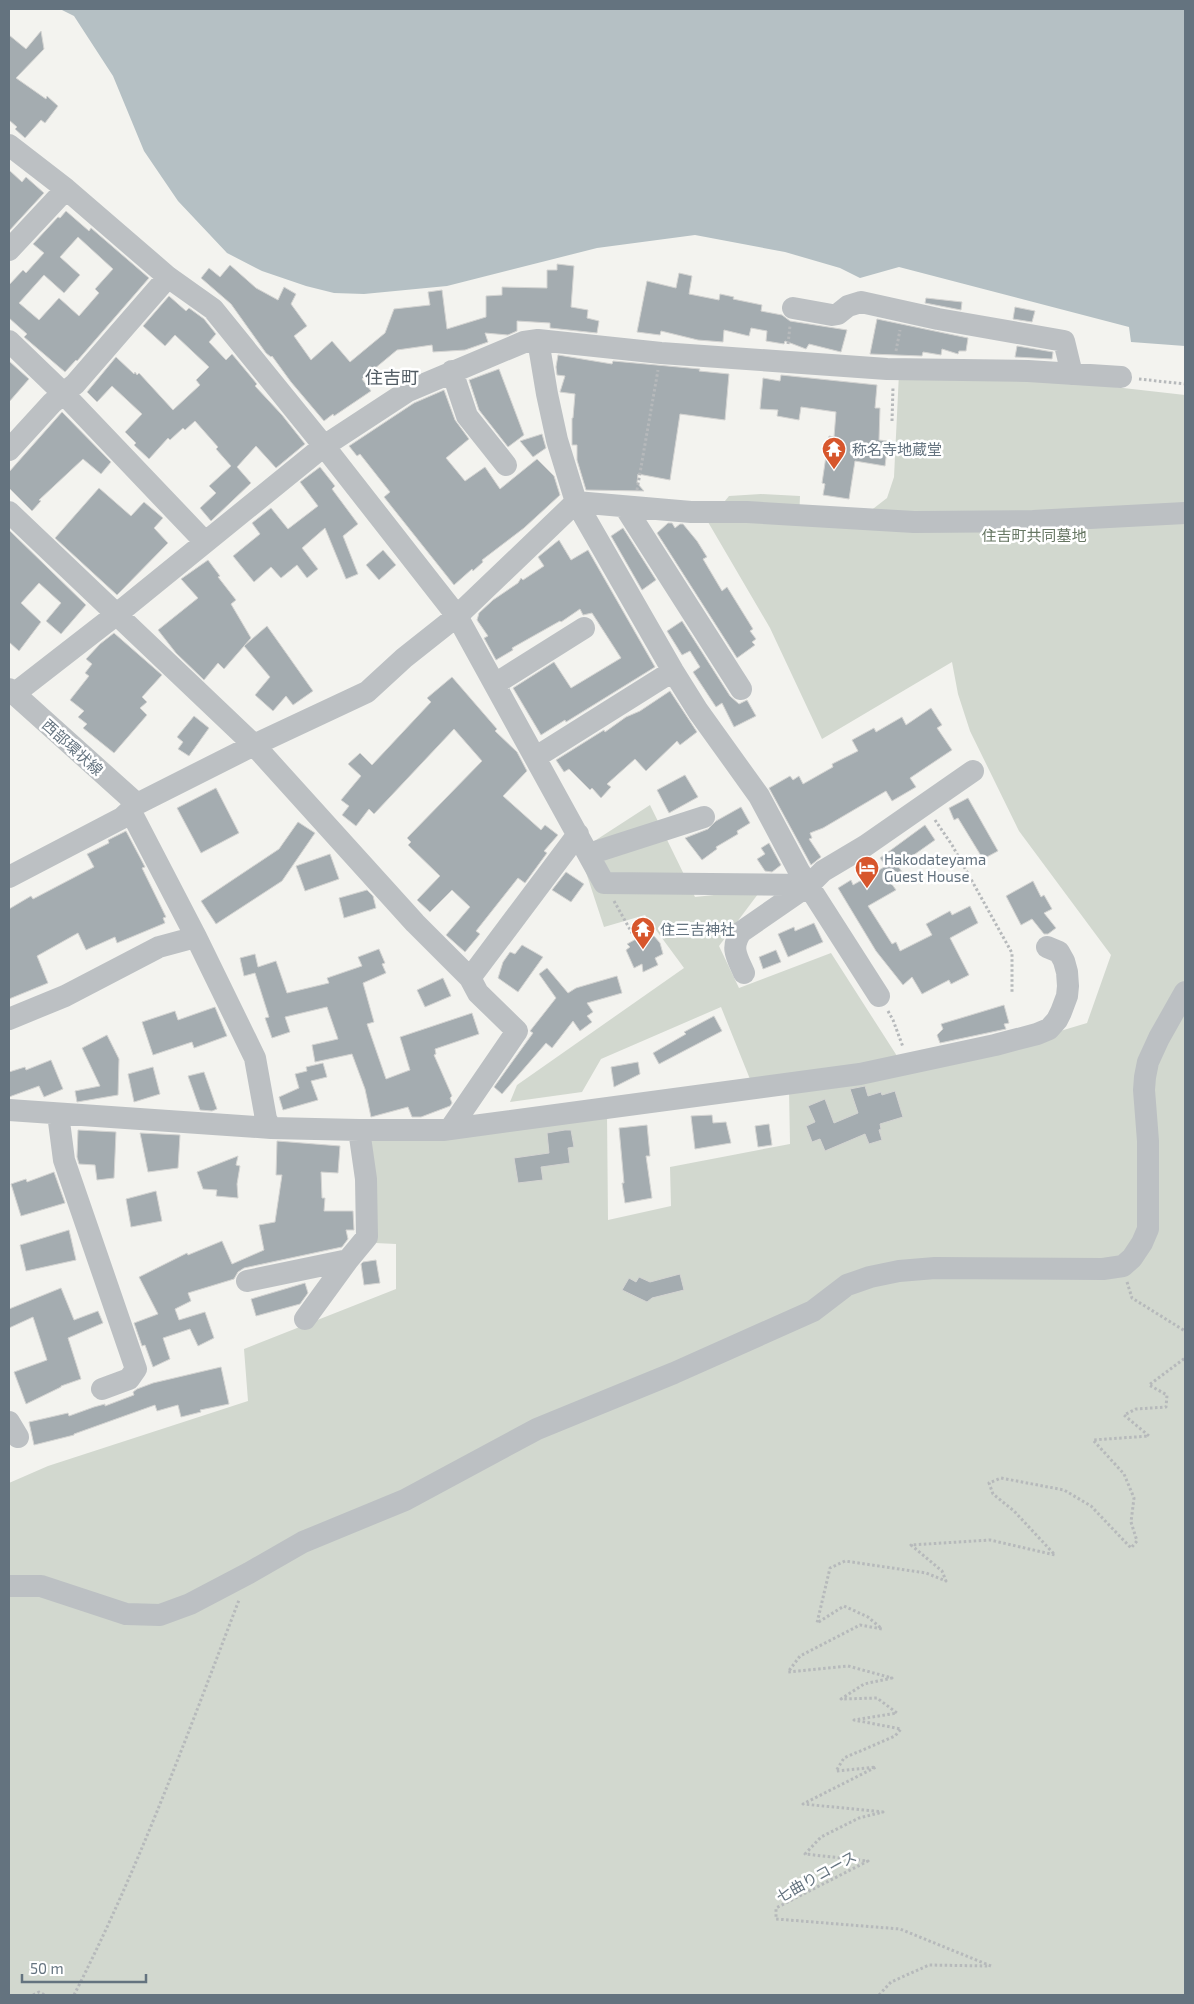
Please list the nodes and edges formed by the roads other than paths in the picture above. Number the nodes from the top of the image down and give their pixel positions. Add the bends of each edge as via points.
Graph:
1 (11, 152) edge
2 (66, 189) junction
3 (9, 250) edge
4 (168, 277) junction
5 (793, 308) road end
6 (538, 340) junction
7 (9, 341) edge
8 (452, 371) junction
9 (1072, 374) junction
10 (1121, 377) road end
11 (63, 393) junction
12 (324, 446) junction
13 (9, 450) edge
14 (506, 465) dead end
15 (576, 502) junction
16 (630, 507) junction
17 (9, 512) edge
18 (1185, 513) edge
19 (205, 542) junction
20 (116, 614) junction
21 (457, 616) junction
22 (584, 628) dead end
23 (673, 671) junction
24 (495, 684) junction
25 (741, 689) dead end
26 (11, 692) edge
27 (254, 745) junction
28 (536, 757) junction
29 (973, 771) dead end
30 (134, 807) junction
31 (704, 817) dead end
32 (578, 834) junction
33 (589, 854) junction
34 (9, 877) edge
35 (809, 885) junction
36 (196, 936) junction
37 (1047, 946) dead end
38 (744, 973) dead end
39 (470, 978) junction
40 (1185, 992) edge
41 (879, 996) road end
42 (9, 1020) edge
43 (9, 1110) edge
44 (58, 1114) junction
45 (271, 1128) junction
46 (450, 1129) junction
47 (359, 1130) junction
48 (348, 1260) junction
49 (247, 1281) dead end
50 (305, 1319) dead end
51 (102, 1389) dead end
52 (9, 1586) edge

1 - 2 street
2 - 3 street
2 - 4 street
4 - 11 street via 75,384
4 - 12 street via 213,309
5 - 9 street via 832,315 861,302 1064,341
6 - 8 street via 524,342
6 - 9 street via 893,370
6 - 15 street via 547,394
7 - 11 street
8 - 12 street via 408,391
8 - 14 street via 467,416
9 - 10 street
11 - 13 street
11 - 19 street
12 - 19 street
12 - 21 street
15 - 16 street
15 - 21 street
15 - 23 street
16 - 18 street via 691,512 848,511 914,522 1033,521
16 - 25 street
17 - 20 street
19 - 20 street
20 - 26 street
20 - 27 street
21 - 24 street
21 - 27 street via 367,692
22 - 24 street
23 - 28 street
23 - 35 street via 758,796
24 - 28 street
26 - 30 street, 西部環状線
27 - 30 street
27 - 39 street via 415,923
28 - 32 street
29 - 35 street via 823,871
30 - 34 street via 122,818
30 - 36 street
31 - 33 street
32 - 33 street
32 - 39 street
33 - 35 street via 604,883
35 - 38 street via 741,932 736,939 735,954
35 - 41 street
36 - 42 street via 159,948 65,996
36 - 45 street via 255,1058 266,1119
37 - 46 street via 1059,952 1064,961 1068,986 1057,1020 1050,1029 1037,1034 860,1074
39 - 46 street via 478,993 517,1032
40 - 52 street via 1148,1062 1144,1090 1148,1229 1132,1258 1123,1266 1103,1269 935,1268 899,1271 854,1283 813,1311 674,1374 537,1429 405,1500 303,1542 190,1604 160,1615 126,1614 41,1586
43 - 44 street
44 - 45 street
44 - 51 street via 64,1160 136,1369 129,1379
45 - 47 street
46 - 47 street
47 - 48 street via 366,1179 367,1237
48 - 49 street
48 - 50 street

